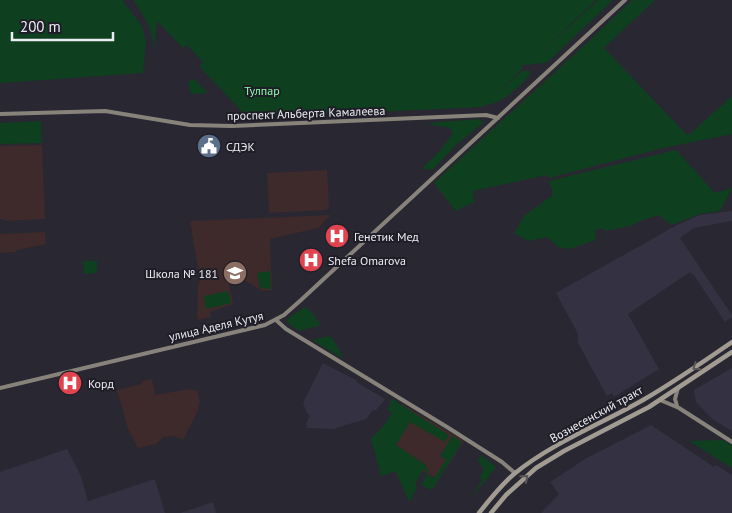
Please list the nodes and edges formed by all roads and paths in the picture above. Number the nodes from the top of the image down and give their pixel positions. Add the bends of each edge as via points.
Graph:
1 (626, 0) edge
2 (0, 114) edge
3 (498, 118) junction
4 (276, 320) junction
5 (732, 342) edge
6 (732, 352) edge
7 (0, 388) edge
8 (678, 388) junction
9 (660, 400) junction
10 (679, 408) junction
11 (732, 442) edge
12 (515, 473) junction
13 (479, 513) edge
14 (492, 513) edge

1 - 3 main road
2 - 3 main road, проспект Альберта Камалеева via 105,111 190,125 232,126 486,115
3 - 4 main road
4 - 7 main road, улица Аделя Кутуя
4 - 12 main road, улица Аделя Кутуя
5 -> 12 main road, Вознесенский тракт via 645,399 553,448
6 - 8 main road, Вознесенский тракт
8 - 9 main road, Вознесенский тракт
8 - 10 main road via 675,399
9 - 10 main road
14 -> 9 main road, Вознесенский тракт via 506,495 536,468
10 - 11 main road
12 - 13 main road, Вознесенский тракт via 498,488

